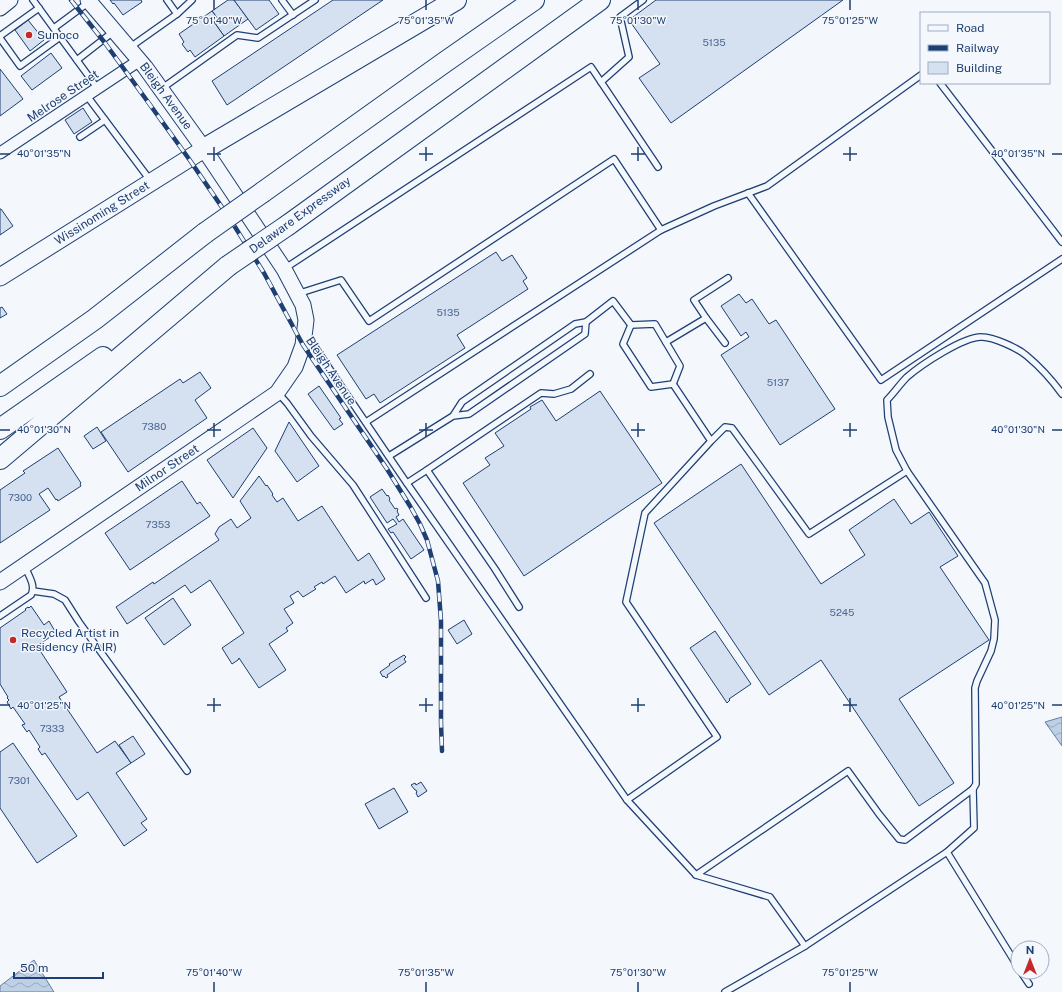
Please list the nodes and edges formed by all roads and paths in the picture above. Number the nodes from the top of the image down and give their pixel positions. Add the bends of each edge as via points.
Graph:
1 (10, 0) edge
2 (33, 0) edge
3 (167, 0) edge
4 (192, 0) edge
5 (282, 0) edge
6 (315, 0) edge
7 (456, 0) edge
8 (534, 0) edge
9 (600, 0) edge
10 (643, 0) edge
11 (89, 1) edge
12 (0, 8) edge
13 (39, 8) junction
14 (177, 14) junction
15 (293, 15) junction
16 (54, 28) junction
17 (115, 31) junction
18 (0, 37) edge
19 (60, 37) junction
20 (129, 48) junction
21 (77, 60) junction
22 (140, 60) junction
23 (920, 76) edge
24 (601, 82) junction
25 (941, 84) edge
26 (98, 89) junction
27 (161, 89) junction
28 (86, 96) junction
29 (105, 120) junction
30 (80, 137) dead end
31 (204, 149) junction
32 (0, 153) edge
33 (658, 167) dead end
34 (152, 182) junction
35 (748, 193) junction
36 (661, 230) junction
37 (1062, 242) edge
38 (1062, 259) edge
39 (228, 266) junction
40 (284, 269) junction
41 (0, 277) edge
42 (728, 278) dead end
43 (297, 294) junction
44 (706, 318) junction
45 (586, 322) junction
46 (631, 325) junction
47 (305, 331) junction
48 (666, 342) junction
49 (725, 343) dead end
50 (590, 374) dead end
51 (672, 384) junction
52 (0, 386) edge
53 (278, 393) junction
54 (1062, 394) edge
55 (453, 416) junction
56 (366, 422) junction
57 (0, 429) edge
58 (711, 441) junction
59 (389, 456) junction
60 (0, 459) edge
61 (427, 470) junction
62 (906, 471) junction
63 (407, 483) junction
64 (24, 566) junction
65 (0, 582) edge
66 (33, 591) junction
67 (426, 598) dead end
68 (519, 607) dead end
69 (0, 616) edge
70 (187, 771) dead end
71 (973, 789) junction
72 (627, 800) junction
73 (947, 852) junction
74 (696, 875) junction
75 (805, 946) junction
76 (1010, 954) edge
77 (1026, 980) edge
78 (1029, 984) dead end
79 (725, 992) edge

1 - 12 main road
2 - 13 lane
3 - 14 lane
4 - 14 lane
5 - 15 lane
6 - 15 lane
7 - 31 highway
8 - 52 highway, bridge via 262,192 95,319
9 - 39 highway, Delaware Expressway, bridge
10 - 24 lane via 620,17 630,57
11 - 16 lane
11 - 17 main road, Bleigh Avenue
13 - 16 lane
13 - 18 lane
14 - 20 lane
15 - 27 lane via 258,38 237,35
16 - 19 lane
17 - 20 main road, Bleigh Avenue
17 - 21 lane
18 - 19 lane via 20,66
19 - 21 lane
20 - 22 main road, Bleigh Avenue
21 - 26 lane
22 - 26 street, Melrose Street
22 - 27 main road, Bleigh Avenue
23 - 35 lane via 767,186
24 - 33 lane
24 - 40 lane via 591,67
25 - 37 lane
26 - 28 street, Melrose Street
27 - 31 main road, Bleigh Avenue
28 - 29 lane
28 - 32 street, Melrose Street
29 - 30 lane
29 - 34 lane
31 - 34 main road, Wissinoming Street
31 - 40 main road, Bleigh Avenue
34 - 41 main road, Wissinoming Street
35 - 36 lane
35 - 38 lane via 881,380
36 - 43 lane via 614,159 369,321 341,280
36 - 56 lane
39 - 57 highway, Delaware Expressway
39 - 60 highway
40 - 43 main road, Bleigh Avenue
42 - 44 lane via 694,300
43 - 47 main road, Bleigh Avenue via 304,309
44 - 48 lane
44 - 49 lane
45 - 46 lane via 613,301
45 - 55 lane via 575,324 462,402
45 - 55 lane via 585,334 469,414
46 - 48 lane via 655,324
46 - 51 lane via 623,344 651,387
47 - 53 main road, Milnor Street via 295,367
47 - 56 lane, Bleigh Avenue
48 - 51 lane via 680,366
50 - 61 lane via 571,389 554,394 541,393
51 - 58 lane
53 - 64 main road, Milnor Street
53 - 67 lane via 353,486
54 - 62 lane via 1026,355 999,340 982,337 966,340 929,360 908,377 887,400 888,417 896,450
55 - 59 lane
56 - 59 lane, Bleigh Avenue
58 - 62 lane via 725,426 732,428 809,534
58 - 72 lane via 645,513 626,602 717,737
59 - 63 lane, Bleigh Avenue
61 - 63 lane
61 - 68 lane via 496,569
62 - 71 lane via 985,583 995,620 991,652 975,688 976,784
63 - 72 lane, Bleigh Avenue
64 - 65 main road, Milnor Street
64 - 66 lane
66 - 69 lane via 31,596
66 - 70 lane via 54,594 65,600
71 - 73 lane via 974,828
71 - 74 lane via 904,840 900,839 879,814 848,771
72 - 74 lane, Bleigh Avenue
73 - 75 lane
73 - 76 lane
74 - 75 lane via 770,897
75 - 79 lane
77 - 78 lane

